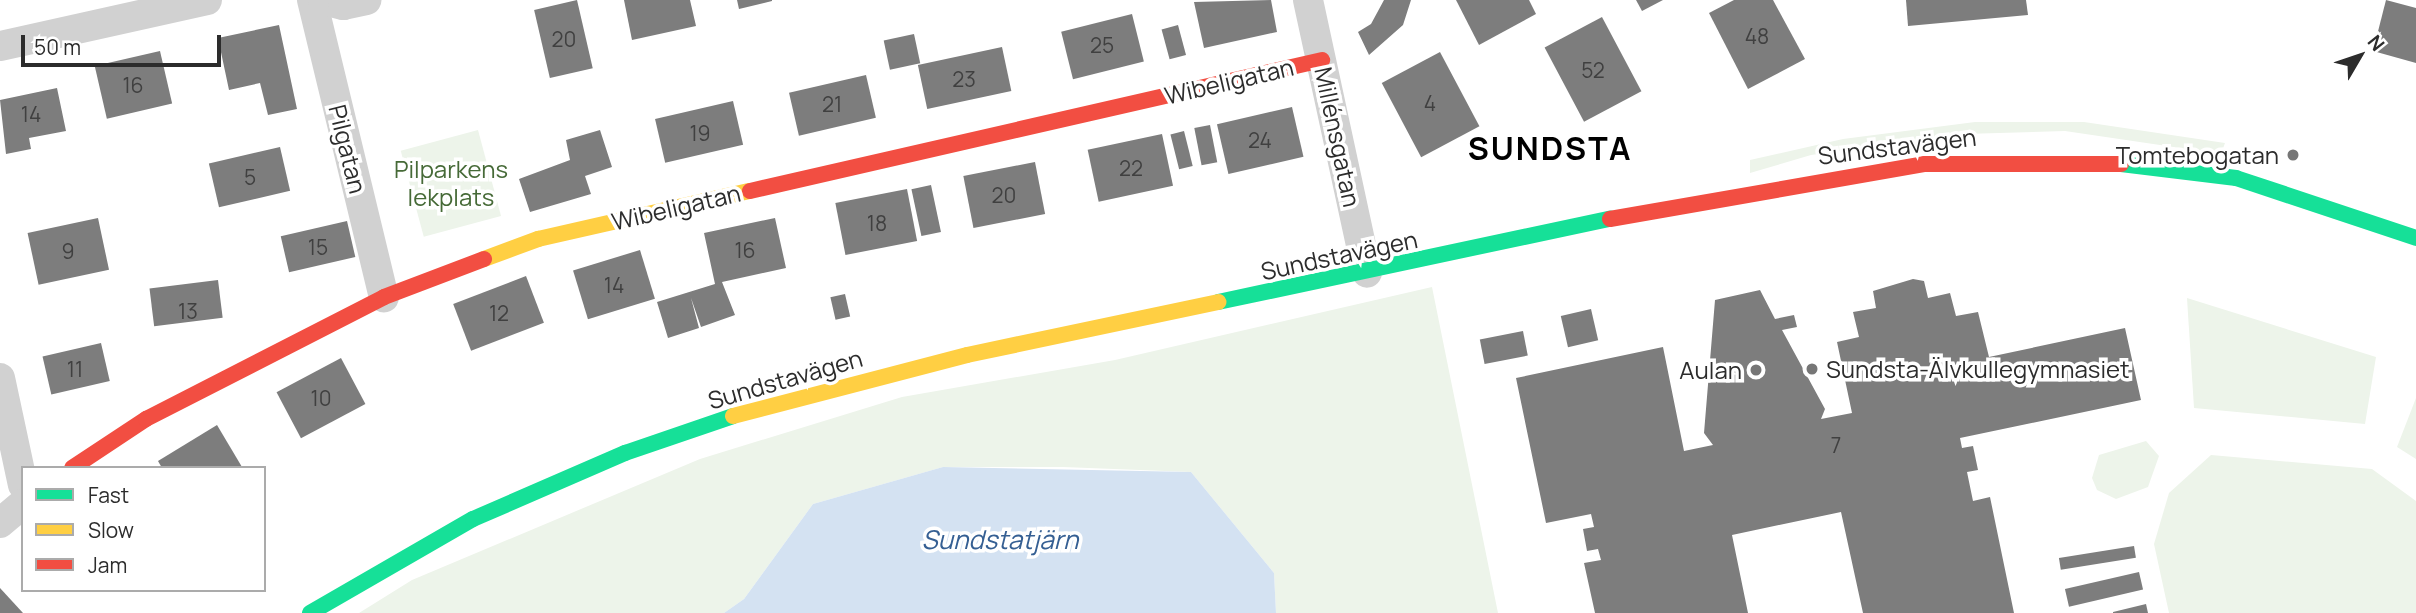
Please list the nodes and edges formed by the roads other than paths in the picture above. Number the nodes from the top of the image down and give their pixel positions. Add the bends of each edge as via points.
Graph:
1 (207, 0) edge
2 (312, 0) edge
3 (323, 0) edge
4 (366, 0) edge
5 (1308, 0) edge
6 (0, 46) edge
7 (1322, 60) junction
8 (2416, 238) edge
9 (1367, 273) junction
10 (384, 297) junction
11 (0, 379) edge
12 (75, 466) edge
13 (21, 476) edge
14 (21, 506) edge
15 (0, 523) edge
16 (310, 613) edge

1 - 6 street
2 - 10 street, Pilgatan
3 - 4 street via 343,5
5 - 7 street, Millénsgatan
7 - 9 street, Millénsgatan
7 - 10 street, Wibeligatan via 538,239
8 - 9 street, Sundstavägen via 2236,178 2084,160 2001,158 1753,190
9 - 16 street, Sundstavägen via 967,355 739,414 625,453 473,519
10 - 12 street, Wibeligatan via 146,419
11 - 13 street
14 - 15 street

